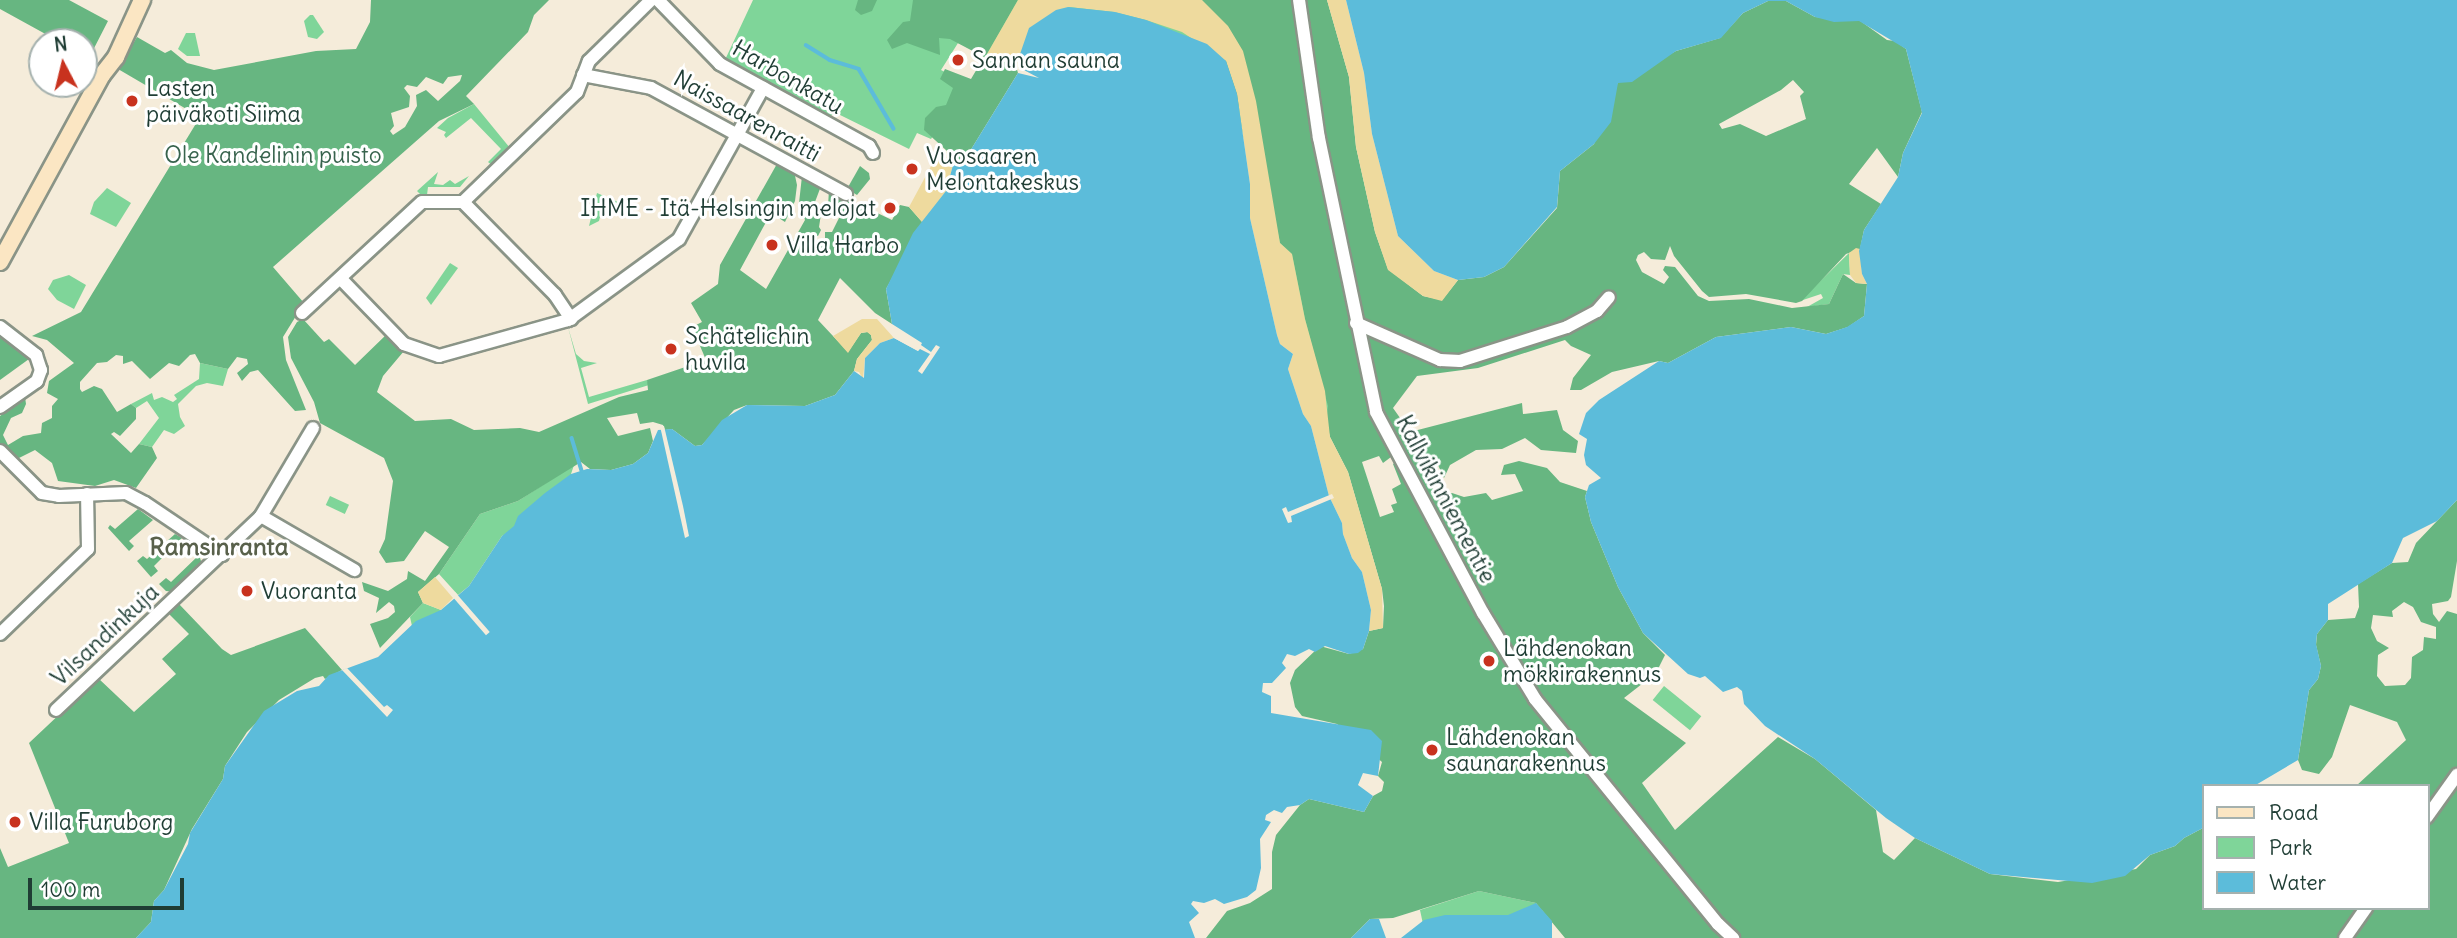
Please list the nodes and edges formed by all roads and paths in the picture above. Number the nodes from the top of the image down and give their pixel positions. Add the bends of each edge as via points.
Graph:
1 (142, 0) edge
2 (651, 0) edge
3 (658, 0) edge
4 (1299, 0) edge
5 (583, 75) junction
6 (763, 88) junction
7 (737, 134) junction
8 (873, 153) dead end
9 (846, 194) dead end
10 (463, 202) junction
11 (0, 262) edge
12 (341, 279) junction
13 (1609, 297) dead end
14 (302, 313) dead end
15 (571, 319) junction
16 (1356, 323) junction
17 (0, 327) edge
18 (0, 407) edge
19 (313, 428) dead end
20 (0, 451) edge
21 (86, 494) junction
22 (261, 516) junction
23 (222, 555) junction
24 (354, 570) dead end
25 (0, 634) edge
26 (56, 710) dead end
27 (2457, 775) edge
28 (2429, 814) edge
29 (2365, 910) edge
30 (1733, 938) edge
31 (2345, 938) edge

1 - 11 street via 109,52 108,64
2 - 5 street via 589,61
3 - 6 street, Harbonkatu via 720,64
4 - 16 street, Kallvikinniementie via 1319,138
5 - 7 street, Naissaarenraitti via 651,88
5 - 10 street via 577,92
6 - 7 street
6 - 8 street, Harbonkatu via 869,146
7 - 9 street, Naissaarenraitti
7 - 15 street via 679,239
10 - 12 street via 422,202
10 - 15 street via 555,295
12 - 14 street
12 - 15 street via 404,344 439,356
13 - 16 street via 1597,311 1567,327 1460,361 1440,360
16 - 30 street, Kallvikinniementie via 1376,412 1511,663 1547,715
17 - 18 street via 36,355 41,370 37,381
19 - 22 street, Vilsandinkuja
20 - 21 street via 42,493
21 - 23 street via 126,493
21 - 25 street via 89,550
22 - 23 street, Vilsandinkuja
22 - 24 street
23 - 26 street, Vilsandinkuja
27 - 28 street
29 - 31 street

